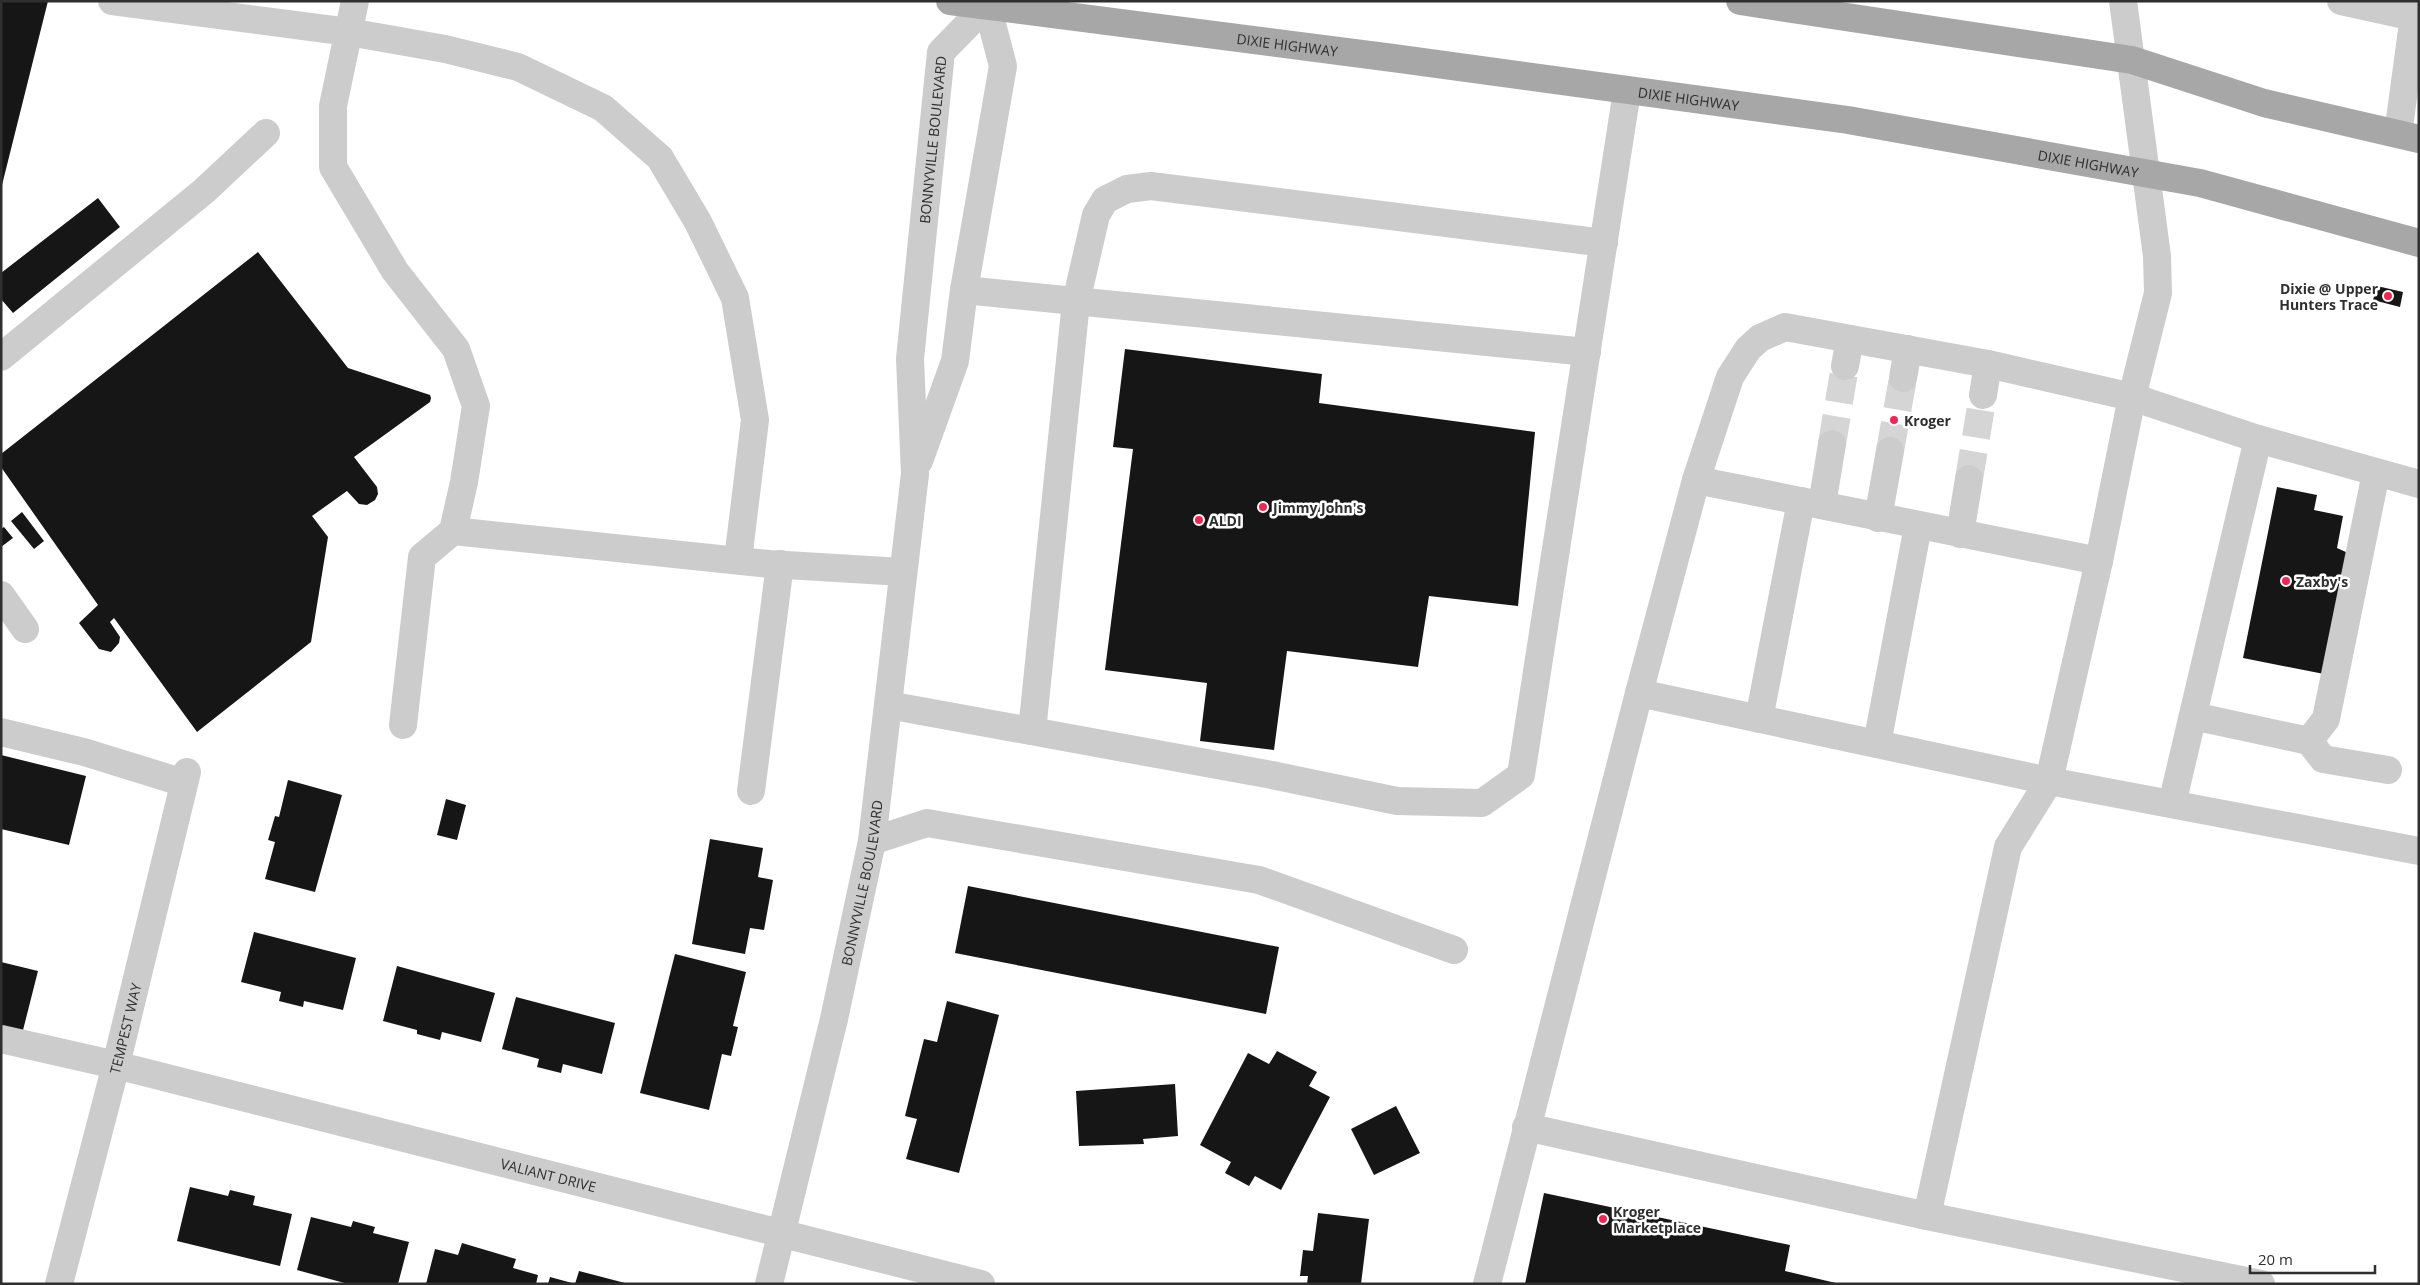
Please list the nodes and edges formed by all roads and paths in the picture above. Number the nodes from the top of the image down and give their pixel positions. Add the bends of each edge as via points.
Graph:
1 (112, 1) edge
2 (355, 1) edge
3 (950, 1) edge
4 (1740, 1) edge
5 (2123, 1) edge
6 (2341, 1) edge
7 (987, 3) edge
8 (2415, 9) edge
9 (349, 32) junction
10 (2132, 60) junction
11 (1627, 90) junction
12 (266, 133) dead end
13 (2408, 137) edge
14 (2145, 174) junction
15 (1604, 242) junction
16 (2419, 243) edge
17 (964, 290) junction
18 (1076, 302) junction
19 (1850, 338) junction
20 (1908, 349) junction
21 (1587, 352) junction
22 (1, 357) edge
23 (1988, 364) junction
24 (1845, 366) tunnel mouth
25 (1904, 378) tunnel mouth
26 (1983, 395) tunnel mouth
27 (2132, 396) junction
28 (2258, 439) junction
29 (1832, 444) tunnel mouth
30 (1890, 451) tunnel mouth
31 (2376, 473) junction
32 (915, 474) junction
33 (1969, 479) tunnel mouth
34 (1696, 480) junction
35 (2419, 484) edge
36 (1812, 503) junction
37 (1878, 518) junction
38 (1918, 526) junction
39 (453, 531) junction
40 (1960, 534) junction
41 (738, 560) junction
42 (2099, 561) junction
43 (780, 564) junction
44 (903, 572) junction
45 (1, 595) edge
46 (25, 629) dead end
47 (1639, 693) junction
48 (888, 705) junction
49 (2193, 716) junction
50 (1759, 719) junction
51 (403, 725) dead end
52 (1032, 731) junction
53 (1, 732) edge
54 (2309, 741) junction
55 (1877, 744) junction
56 (2388, 770) dead end
57 (2049, 781) junction
58 (751, 791) dead end
59 (2172, 804) junction
60 (872, 841) junction
61 (2419, 851) edge
62 (1454, 950) dead end
63 (1, 1039) edge
64 (116, 1065) junction
65 (1526, 1127) junction
66 (1927, 1216) junction
67 (782, 1232) junction
68 (59, 1284) edge
69 (769, 1284) edge
70 (981, 1284) edge
71 (1487, 1284) edge
72 (2261, 1284) edge

1 - 9 street
2 - 9 street
3 - 7 main road, DIXIE HIGHWAY
4 - 10 main road
5 - 10 street
6 - 8 street
7 - 11 main road, DIXIE HIGHWAY
7 - 17 street, BONNYVILLE BOULEVARD via 1003,66
7 - 32 street, BONNYVILLE BOULEVARD via 941,52 910,359
8 - 13 street
9 - 39 street via 333,106 333,167 395,271 456,349 476,406
9 - 41 street via 445,49 518,67 603,108 660,158 698,222 735,298 755,420
10 - 13 main road via 2264,103
10 - 14 street
11 - 14 main road, DIXIE HIGHWAY via 1848,120
11 - 15 street
12 - 22 street via 204,191
14 - 16 main road, DIXIE HIGHWAY via 2200,183
14 - 27 street via 2157,256 2158,294
15 - 18 street via 1151,186 1127,189 1105,200 1096,215
15 - 21 street
17 - 18 street
17 - 32 street, BONNYVILLE BOULEVARD via 955,361
18 - 21 street
18 - 52 street
19 - 20 street
19 - 24 street
19 - 34 street via 1785,327 1760,338 1748,349 1730,377
20 - 23 street
20 - 25 street
21 - 52 street via 1521,775 1482,803 1396,801
23 - 26 street
23 - 27 street
27 - 28 street
27 - 42 street
28 - 31 street
28 - 49 street
29 - 36 street
30 - 37 street
31 - 35 street
31 - 54 street via 2326,719
32 - 44 street, BONNYVILLE BOULEVARD
33 - 40 street
34 - 36 street
34 - 47 street
36 - 37 street
36 - 50 street
37 - 38 street
38 - 40 street
38 - 55 street
39 - 41 street
39 - 51 street via 422,558
40 - 42 street
41 - 43 street
42 - 57 street
43 - 44 street
43 - 58 street
44 - 48 street, BONNYVILLE BOULEVARD
45 - 46 street
47 - 50 street
47 - 65 street
48 - 52 street
48 - 60 street, BONNYVILLE BOULEVARD
49 - 54 street
49 - 59 street
50 - 55 street
53 - 64 street, TEMPEST WAY via 185,777
54 - 56 street via 2323,759
55 - 57 street
57 - 59 street
57 - 66 street via 2008,847
59 - 61 street
60 - 62 street via 927,823 1259,880
60 - 67 street, BONNYVILLE BOULEVARD via 834,1019
63 - 64 street, VALIANT DRIVE
64 - 67 street, VALIANT DRIVE
64 - 68 street, TEMPEST WAY
65 - 66 street
65 - 71 street
66 - 72 street
67 - 69 street, BONNYVILLE BOULEVARD
67 - 70 street, VALIANT DRIVE

